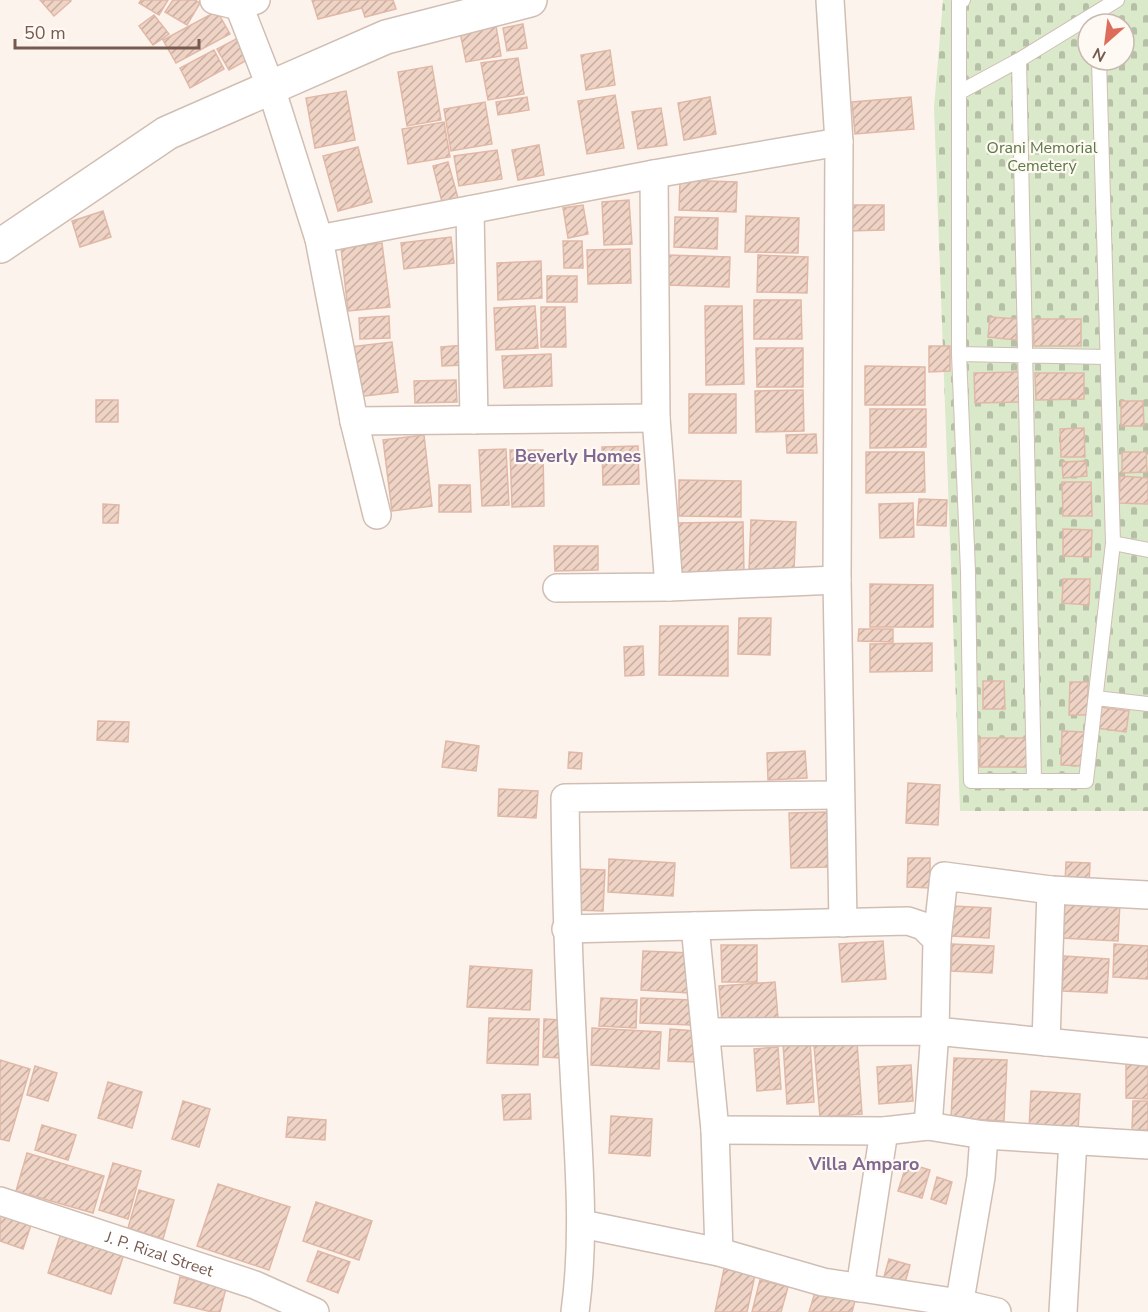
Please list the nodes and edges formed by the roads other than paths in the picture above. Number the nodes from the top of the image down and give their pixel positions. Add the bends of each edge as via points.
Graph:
1 (530, 0) edge
2 (830, 0) edge
3 (963, 0) edge
4 (1117, 0) edge
5 (236, 2) edge
6 (1104, 12) edge
7 (1076, 30) edge
8 (1019, 60) junction
9 (1099, 72) edge
10 (271, 88) junction
11 (960, 92) junction
12 (839, 142) junction
13 (654, 174) junction
14 (471, 210) junction
15 (319, 239) junction
16 (0, 246) edge
17 (959, 354) junction
18 (1025, 356) junction
19 (1107, 357) junction
20 (656, 418) junction
21 (474, 420) junction
22 (354, 421) junction
23 (377, 515) dead end
24 (1113, 543) junction
25 (1148, 550) edge
26 (837, 580) junction
27 (669, 587) junction
28 (557, 588) dead end
29 (1096, 698) junction
30 (1148, 704) edge
31 (1034, 781) junction
32 (840, 795) junction
33 (1051, 890) junction
34 (1148, 895) edge
35 (843, 923) junction
36 (695, 926) junction
37 (566, 929) junction
38 (937, 940) junction
39 (935, 1030) junction
40 (707, 1032) junction
41 (1046, 1042) junction
42 (1148, 1052) edge
43 (928, 1126) junction
44 (716, 1130) junction
45 (884, 1131) junction
46 (984, 1136) junction
47 (1072, 1140) junction
48 (1148, 1145) edge
49 (0, 1201) edge
50 (582, 1224) junction
51 (719, 1252) junction
52 (860, 1288) junction
53 (958, 1307) edge
54 (315, 1312) edge
55 (575, 1312) edge
56 (997, 1312) edge
57 (1063, 1312) edge

1 - 10 street via 386,37
2 - 12 street
3 - 11 lane via 959,2
4 - 6 lane
5 - 10 street
7 - 8 lane
8 - 11 lane
8 - 18 lane
9 - 19 lane
10 - 15 street
10 - 16 street via 166,133
11 - 17 lane
12 - 13 street
12 - 26 street
13 - 14 street
13 - 20 street
14 - 15 street
14 - 21 street
15 - 22 street
17 - 18 lane
17 - 31 lane via 971,781
18 - 19 lane
18 - 31 lane
19 - 24 lane
20 - 21 street
20 - 27 street
21 - 22 street
22 - 23 street
24 - 25 lane
24 - 29 lane
26 - 27 street
26 - 32 street
27 - 28 street
29 - 30 lane
29 - 31 lane via 1086,781
32 - 35 street
32 - 37 street via 565,798
33 - 34 street
33 - 38 street via 944,876
33 - 41 street
35 - 36 street
35 - 38 street via 908,921 923,926
36 - 37 street
36 - 40 street
37 - 50 street
38 - 39 street
39 - 40 street
39 - 41 street
39 - 43 street
40 - 44 street
41 - 42 street
43 - 45 street
43 - 46 street
44 - 45 street
44 - 51 street
45 - 52 street
46 - 47 street
46 - 53 street via 981,1177
47 - 48 street
47 - 57 street
49 - 54 street, J. P. Rizal Street via 255,1285
50 - 51 street
50 - 55 street
51 - 52 street via 823,1282
52 - 53 street
53 - 56 street

